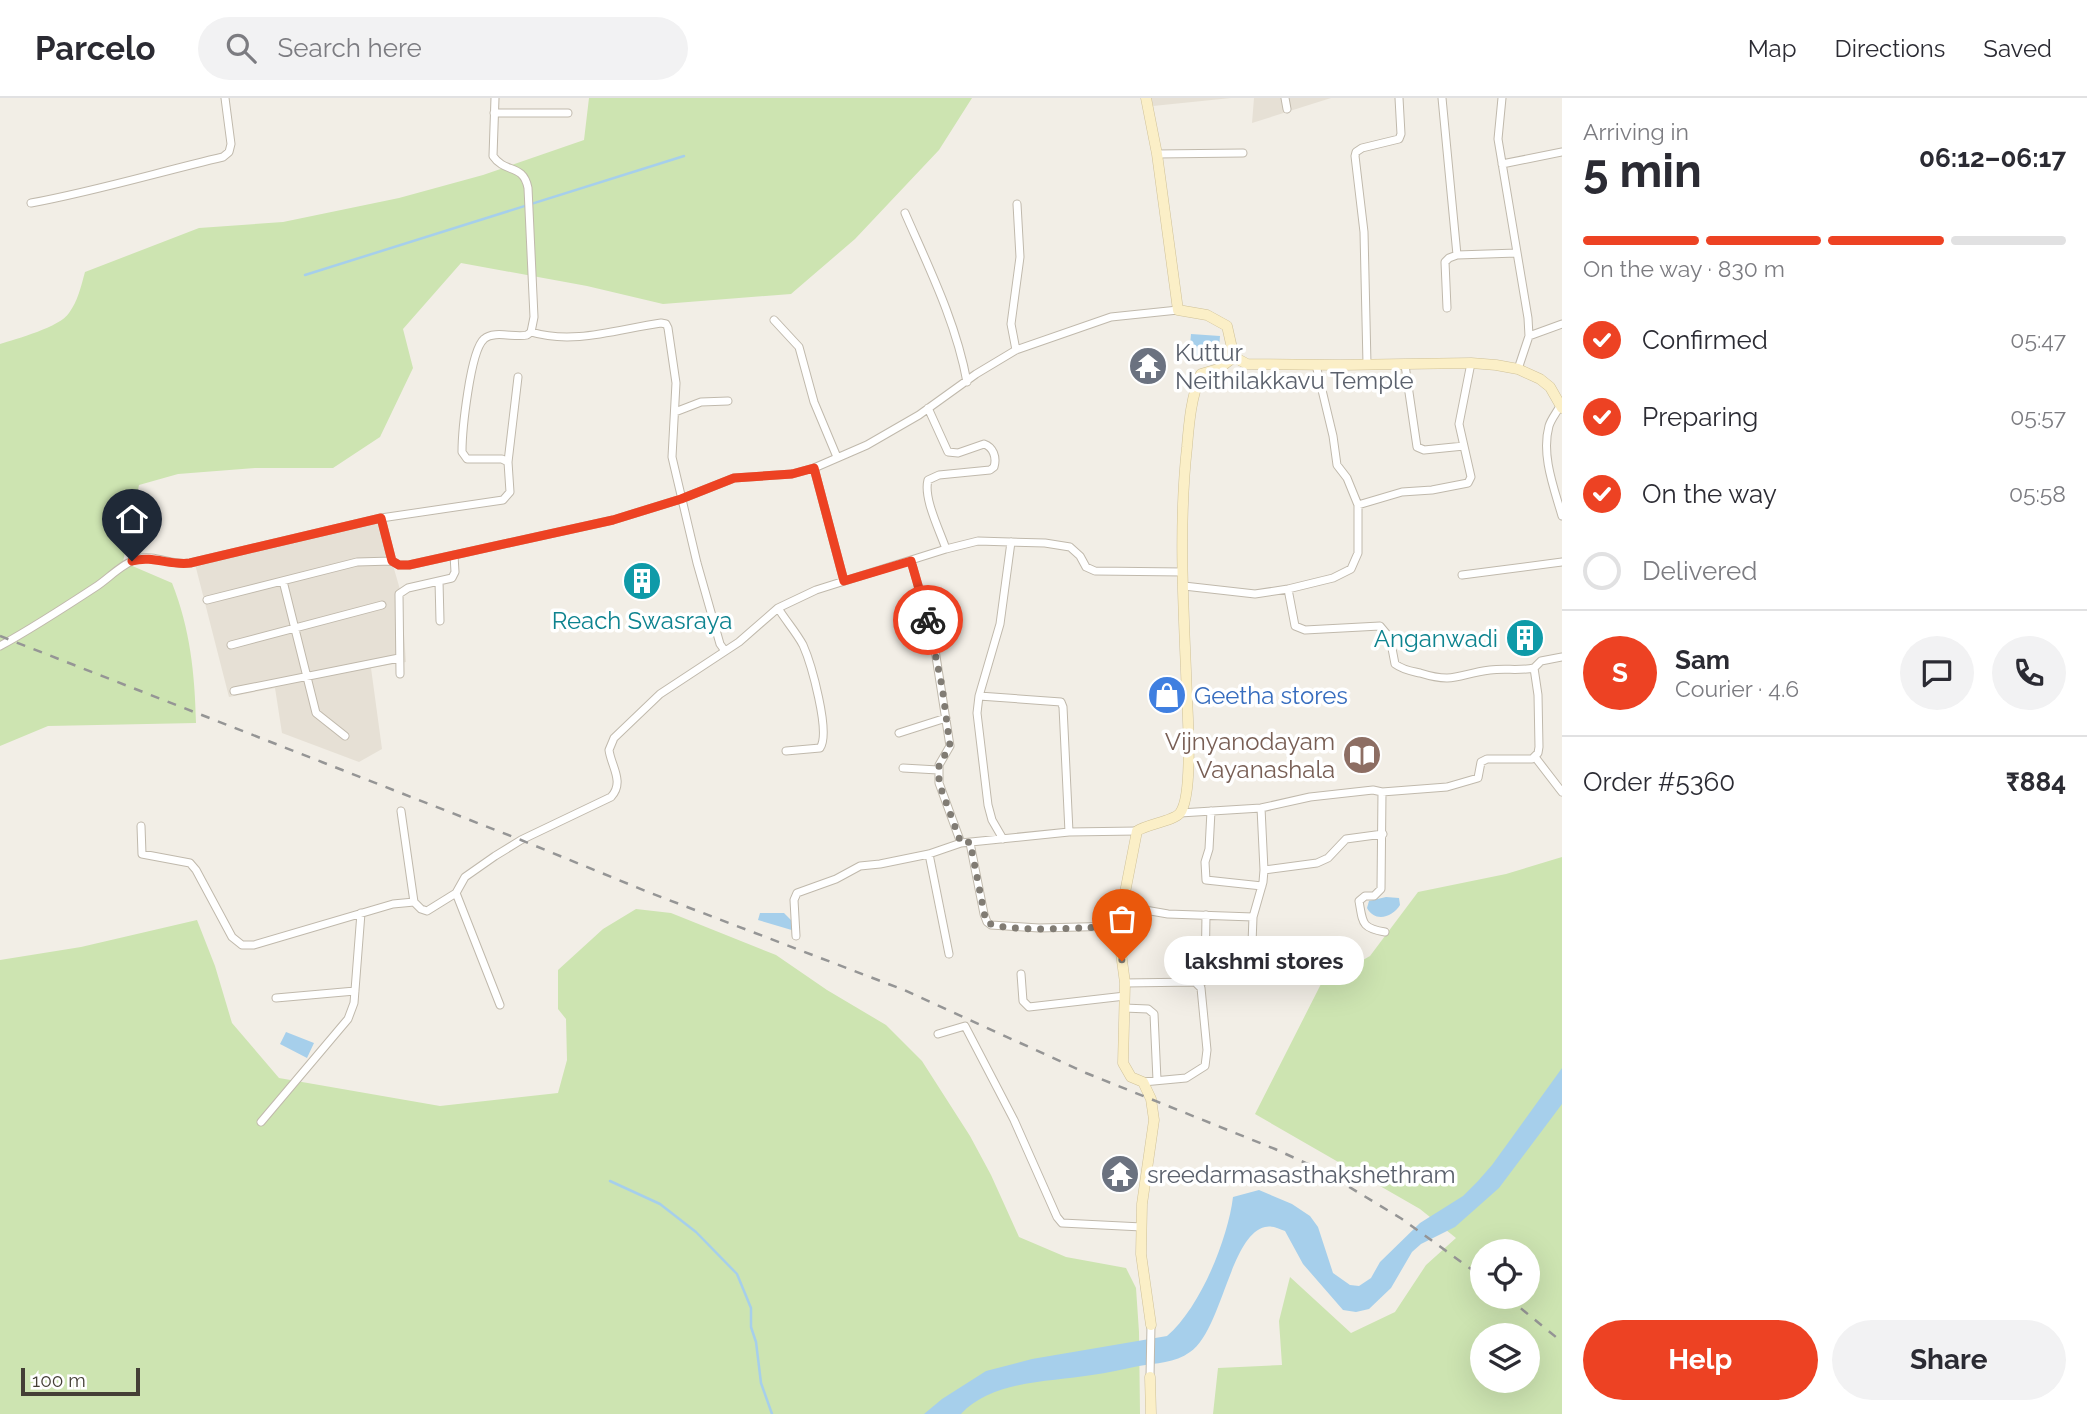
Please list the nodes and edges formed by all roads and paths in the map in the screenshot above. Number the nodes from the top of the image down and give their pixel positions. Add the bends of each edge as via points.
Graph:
1 (225, 98) edge
2 (495, 98) edge
3 (1146, 98) edge
4 (1285, 98) edge
5 (1399, 98) edge
6 (1442, 98) edge
7 (1502, 98) edge
8 (1287, 109) dead end
9 (494, 113) junction
10 (568, 113) dead end
11 (1562, 152) edge
12 (1243, 153) dead end
13 (1157, 154) junction
14 (1502, 164) junction
15 (31, 203) dead end
16 (1017, 204) dead end
17 (905, 213) dead end
18 (1517, 253) junction
19 (1457, 255) junction
20 (1447, 308) dead end
21 (1178, 310) junction
22 (774, 320) dead end
23 (1562, 324) edge
24 (531, 332) junction
25 (1530, 336) junction
26 (1016, 350) junction
27 (1234, 357) junction
28 (1471, 363) junction
29 (1367, 364) junction
30 (1315, 365) junction
31 (1405, 365) junction
32 (1518, 369) junction
33 (518, 377) dead end
34 (967, 382) junction
35 (728, 401) dead end
36 (1561, 407) edge
37 (928, 408) junction
38 (675, 412) junction
39 (1464, 446) junction
40 (837, 457) junction
41 (508, 462) junction
42 (814, 468) junction
43 (681, 499) junction
44 (1358, 505) junction
45 (1562, 516) edge
46 (381, 518) junction
47 (1011, 542) junction
48 (946, 549) junction
49 (454, 555) junction
50 (392, 561) junction
51 (911, 561) junction
52 (1562, 562) edge
53 (1183, 572) junction
54 (1462, 575) dead end
55 (283, 581) junction
56 (439, 581) junction
57 (844, 581) junction
58 (1184, 586) junction
59 (1288, 589) junction
60 (206, 600) dead end
61 (382, 606) dead end
62 (778, 608) junction
63 (440, 621) dead end
64 (295, 628) junction
65 (231, 645) dead end
66 (0, 646) edge
67 (725, 651) junction
68 (1562, 657) edge
69 (399, 658) junction
70 (1534, 667) junction
71 (400, 674) dead end
72 (306, 676) junction
73 (234, 691) dead end
74 (979, 696) junction
75 (946, 718) junction
76 (899, 733) dead end
77 (345, 736) dead end
78 (786, 751) dead end
79 (1535, 757) junction
80 (903, 768) dead end
81 (938, 770) junction
82 (1382, 792) junction
83 (1562, 792) edge
84 (1261, 808) junction
85 (401, 811) dead end
86 (1211, 811) junction
87 (1180, 813) junction
88 (141, 826) dead end
89 (1136, 831) junction
90 (1069, 832) junction
91 (1383, 834) junction
92 (1003, 839) junction
93 (970, 842) junction
94 (961, 843) junction
95 (929, 854) junction
96 (1264, 870) junction
97 (1262, 886) junction
98 (456, 893) junction
99 (414, 902) junction
100 (1122, 906) junction
101 (361, 913) junction
102 (1206, 915) junction
103 (1253, 917) junction
104 (1120, 926) junction
105 (1385, 932) dead end
106 (796, 936) dead end
107 (949, 954) dead end
108 (1205, 955) junction
109 (1021, 974) dead end
110 (1125, 983) junction
111 (1200, 984) junction
112 (355, 991) junction
113 (1125, 996) junction
114 (276, 998) dead end
115 (500, 1006) dead end
116 (1124, 1008) junction
117 (937, 1034) dead end
118 (1157, 1080) junction
119 (1143, 1082) junction
120 (261, 1122) dead end
121 (1142, 1227) junction
122 (1150, 1325) joint
123 (1150, 1377) joint
124 (1151, 1414) edge

1 - 15 street via 231,144 223,157
2 - 9 street
3 - 13 street
4 - 8 street
5 - 29 street via 1399,139 1362,148 1355,156 1364,232
6 - 19 street
7 - 14 street via 1497,139
9 - 10 street
9 - 24 street via 493,156 501,165 521,172 528,188
11 - 14 street
12 - 13 street
13 - 21 street
14 - 18 street
16 - 26 street via 1020,257 1011,324
17 - 34 street via 945,304
18 - 19 street
18 - 25 street
19 - 20 street via 1445,262
21 - 26 street via 1111,317
21 - 27 street via 1207,315 1227,326
22 - 40 street via 799,347 814,402
23 - 25 street
24 - 38 street via 571,338 666,324 676,383
24 - 41 street via 484,339 471,376 464,456
25 - 32 street
26 - 34 street
27 - 30 street via 1247,364
27 - 53 street via 1202,374 1197,385 1182,490
28 - 31 street
28 - 32 street
28 - 39 street via 1459,416
29 - 30 street
29 - 31 street
30 - 44 street via 1337,465 1348,478
31 - 39 street via 1417,447
32 - 36 street via 1550,387
33 - 41 street
34 - 37 street
35 - 38 street via 701,402
36 - 45 street via 1549,425 1548,464
37 - 40 street via 867,445
37 - 48 street via 948,452 984,444 995,455 990,470 928,480 928,499
38 - 43 street via 671,450
39 - 44 street via 1471,477 1468,484 1402,492
40 - 42 street
41 - 46 street via 510,492 503,500
42 - 43 street via 734,478
42 - 57 street
43 - 49 street via 613,520
43 - 67 street
44 - 59 street via 1358,553 1352,569
46 - 50 street
46 - 66 street via 190,563 156,558 132,561
47 - 48 street via 978,541
47 - 53 street via 1070,547 1095,571
47 - 74 street via 1000,624
48 - 51 street
49 - 50 street via 409,565
49 - 56 street via 454,576
50 - 55 street via 357,562
51 - 57 street
51 - 75 street via 933,637
52 - 54 street
53 - 58 street
55 - 60 street
55 - 64 street
56 - 63 street
56 - 69 street via 408,587 398,594
57 - 62 street
58 - 59 street via 1255,594
58 - 87 street via 1189,731
59 - 70 street via 1295,626 1305,630 1380,626 1390,638 1395,664 1401,669 1446,679 1486,670
61 - 64 street
62 - 67 street
62 - 78 street via 810,664 824,741 820,748
64 - 65 street
64 - 72 street
67 - 98 street via 660,694 614,738 609,750 617,782 611,797 504,850 465,877
68 - 70 street
69 - 71 street
69 - 72 street
70 - 79 street via 1539,747
72 - 73 street
72 - 77 street via 316,713
74 - 90 street via 1061,702
74 - 92 street via 985,787 992,820
75 - 76 street
75 - 81 street via 950,746
79 - 82 street via 1487,759 1481,762 1478,778 1463,784
79 - 83 street
80 - 81 street
81 - 94 street
82 - 84 street via 1310,797
82 - 91 street
84 - 86 street
84 - 96 street
85 - 99 street
86 - 87 street
86 - 97 street via 1205,878
87 - 89 street
88 - 101 street via 142,854 190,863 232,937 242,944 254,945
89 - 90 street
89 - 100 street
90 - 92 street
91 - 96 street via 1346,839 1317,863
91 - 105 street via 1381,889 1359,901 1364,925
92 - 93 street
93 - 94 street
93 - 104 street via 986,922 991,925
94 - 95 street
95 - 106 street via 860,866 797,893
95 - 107 street
96 - 97 street
97 - 103 street
98 - 99 street via 427,911
98 - 115 street
99 - 101 street
100 - 102 street
100 - 104 street
101 - 112 street
102 - 103 street
102 - 108 street
103 - 108 street via 1249,947
104 - 110 street
108 - 111 street via 1205,979
109 - 113 street via 1023,1001 1029,1007
110 - 111 street
110 - 113 street
111 - 118 street via 1205,1066 1186,1078
112 - 114 street
112 - 120 street via 341,1028
113 - 116 street
116 - 118 street via 1148,1009 1154,1014
116 - 119 street via 1123,1063 1131,1077
117 - 121 street via 965,1026 1062,1223
118 - 119 street
119 - 121 street via 1154,1121
121 - 122 street
122 - 123 street
123 - 124 street

